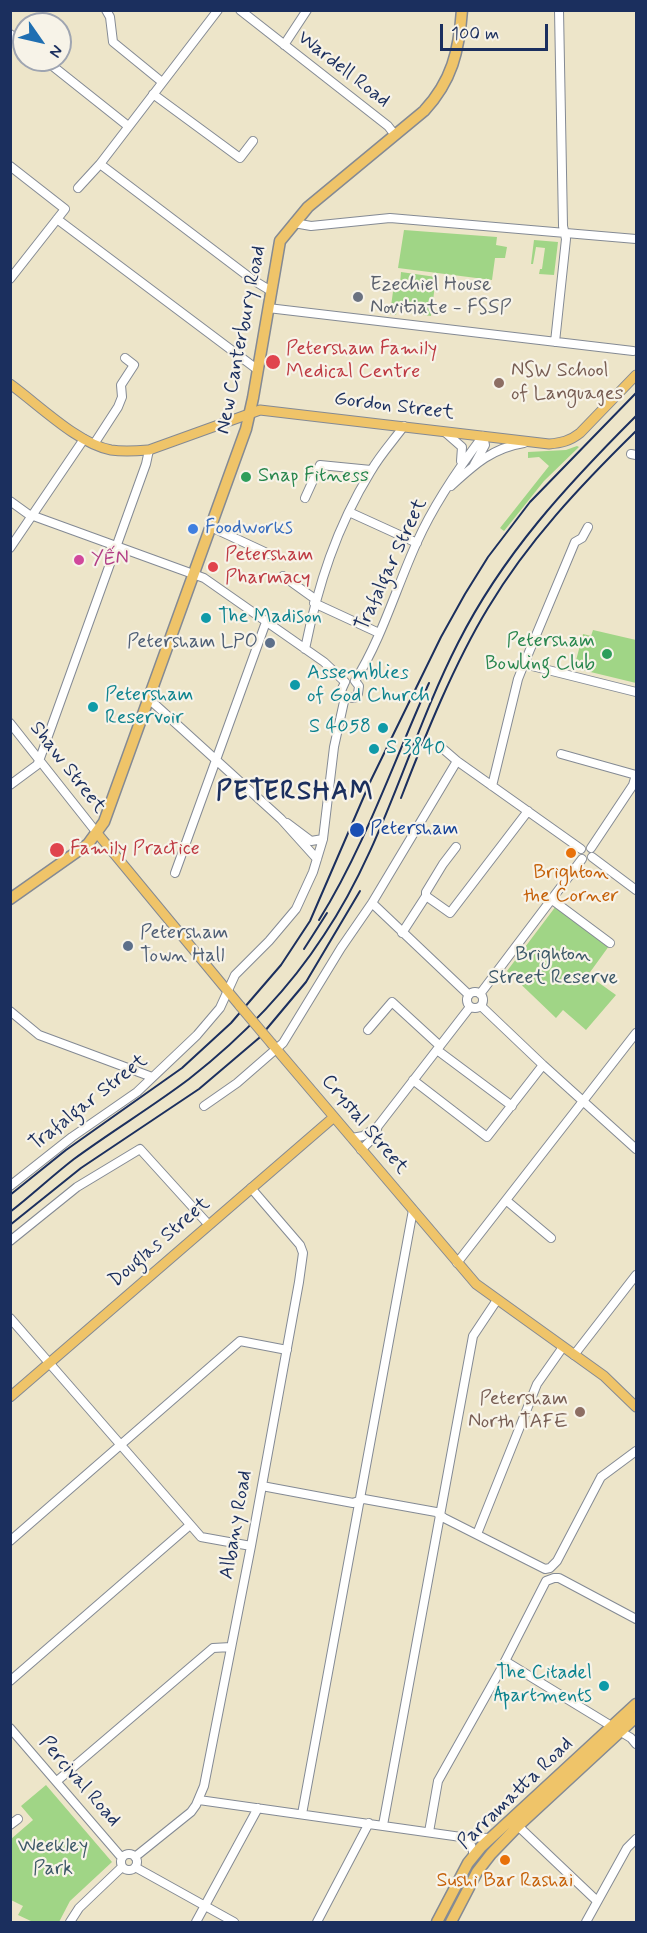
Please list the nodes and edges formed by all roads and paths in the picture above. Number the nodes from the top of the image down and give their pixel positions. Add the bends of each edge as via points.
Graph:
1 (106, 10) edge
2 (218, 10) edge
3 (240, 10) edge
4 (307, 10) edge
5 (462, 10) edge
6 (559, 10) edge
7 (284, 45) junction
8 (60, 72) edge
9 (162, 82) junction
10 (153, 94) junction
11 (128, 126) junction
12 (395, 135) junction
13 (253, 141) dead end
14 (100, 164) junction
15 (10, 166) edge
16 (78, 188) dead end
17 (57, 219) junction
18 (294, 223) junction
19 (565, 232) junction
20 (636, 239) edge
21 (10, 279) edge
22 (271, 291) junction
23 (268, 309) junction
24 (555, 342) junction
25 (633, 351) dead end
26 (125, 358) dead end
27 (258, 370) junction
28 (636, 375) edge
29 (10, 384) edge
30 (249, 414) junction
31 (404, 426) junction
32 (443, 431) junction
33 (483, 436) junction
34 (84, 440) junction
35 (535, 442) junction
36 (94, 444) junction
37 (149, 450) junction
38 (473, 466) junction
39 (458, 468) junction
40 (371, 470) junction
41 (445, 491) junction
42 (305, 498) dead end
43 (10, 501) edge
44 (349, 512) junction
45 (33, 515) junction
46 (211, 527) junction
47 (588, 527) dead end
48 (417, 543) junction
49 (117, 545) junction
50 (10, 548) edge
51 (269, 554) dead end
52 (195, 574) junction
53 (283, 576) dead end
54 (315, 601) junction
55 (266, 622) junction
56 (379, 633) junction
57 (305, 649) junction
58 (524, 664) junction
59 (355, 681) junction
60 (345, 682) junction
61 (636, 692) edge
62 (345, 697) junction
63 (149, 699) junction
64 (10, 723) edge
65 (442, 748) dead end
66 (561, 754) dead end
67 (216, 760) junction
68 (39, 761) junction
69 (457, 761) junction
70 (636, 775) edge
71 (10, 784) edge
72 (492, 786) junction
73 (528, 811) junction
74 (281, 819) junction
75 (97, 834) junction
76 (323, 839) junction
77 (456, 847) dead end
78 (591, 848) junction
79 (581, 849) junction
80 (592, 857) junction
81 (317, 859) junction
82 (582, 859) junction
83 (175, 873) dead end
84 (636, 890) edge
85 (426, 896) junction
86 (10, 899) edge
87 (551, 899) junction
88 (372, 903) junction
89 (402, 933) junction
90 (610, 943) dead end
91 (227, 990) junction
92 (480, 994) junction
93 (469, 995) junction
94 (481, 1006) junction
95 (470, 1007) junction
96 (10, 1011) edge
97 (368, 1030) dead end
98 (636, 1033) edge
99 (275, 1047) junction
100 (438, 1048) junction
101 (543, 1065) junction
102 (152, 1077) junction
103 (413, 1080) junction
104 (583, 1102) junction
105 (204, 1106) dead end
106 (512, 1106) junction
107 (334, 1117) junction
108 (378, 1126) junction
109 (352, 1138) junction
110 (361, 1149) junction
111 (636, 1149) edge
112 (13, 1182) edge
113 (251, 1188) junction
114 (507, 1201) junction
115 (413, 1210) junction
116 (208, 1224) junction
117 (551, 1238) dead end
118 (10, 1241) edge
119 (457, 1263) junction
120 (636, 1275) edge
121 (497, 1300) junction
122 (10, 1318) edge
123 (563, 1347) junction
124 (286, 1350) junction
125 (574, 1355) junction
126 (49, 1363) junction
127 (10, 1396) edge
128 (636, 1407) edge
129 (120, 1444) junction
130 (636, 1451) edge
131 (262, 1486) junction
132 (359, 1501) junction
133 (440, 1515) junction
134 (190, 1525) junction
135 (477, 1534) junction
136 (10, 1541) edge
137 (251, 1546) junction
138 (636, 1619) edge
139 (231, 1647) junction
140 (505, 1661) junction
141 (10, 1681) edge
142 (636, 1704) edge
143 (636, 1717) edge
144 (10, 1728) edge
145 (616, 1729) junction
146 (636, 1744) edge
147 (57, 1781) junction
148 (199, 1800) junction
149 (258, 1808) junction
150 (302, 1814) junction
151 (18, 1819) dead end
152 (369, 1823) junction
153 (10, 1825) edge
154 (383, 1825) junction
155 (518, 1826) junction
156 (429, 1832) junction
157 (461, 1837) junction
158 (490, 1838) junction
159 (635, 1842) edge
160 (474, 1855) junction
161 (135, 1857) junction
162 (122, 1858) junction
163 (122, 1867) junction
164 (135, 1867) junction
165 (597, 1901) junction
166 (204, 1906) junction
167 (70, 1923) edge
168 (196, 1923) edge
169 (234, 1923) edge
170 (317, 1923) edge
171 (437, 1923) edge
172 (451, 1923) edge
173 (586, 1923) edge

1 - 9 street via 113,42
2 - 9 street
3 - 7 street, Wardell Road
4 - 7 street
5 - 12 highway, New Canterbury Road via 458,46 445,84 424,111
6 - 19 street
7 - 12 street, Wardell Road
8 - 11 street
9 - 10 street
10 - 11 street
10 - 13 street via 240,158
11 - 14 street
12 - 18 highway, New Canterbury Road
14 - 16 street
14 - 22 street
15 - 17 street via 65,208
17 - 21 street
17 - 27 street
18 - 19 street via 311,226 390,218
18 - 22 highway, New Canterbury Road via 278,248
19 - 20 street
19 - 24 street
22 - 23 highway, New Canterbury Road
23 - 24 street
23 - 27 highway, New Canterbury Road
24 - 25 street
26 - 36 street via 134,365 121,385 118,407
27 - 30 highway, New Canterbury Road
28 - 35 main road, Gordon Street via 572,439 560,443
29 - 34 main road, Gordon Street
30 - 31 main road, Gordon Street via 265,410
30 - 37 main road, Gordon Street
30 - 46 highway, New Canterbury Road
31 - 32 main road, Gordon Street
31 - 40 street
32 - 33 main road, Gordon Street
32 - 39 street via 462,447
33 - 35 main road, Gordon Street
33 - 38 street via 485,445
33 - 39 street, Trafalgar Street
34 - 36 main road, Gordon Street
34 - 45 street
35 - 38 street via 507,446
36 - 37 main road, Gordon Street via 130,452
37 - 49 street
38 - 41 street
39 - 41 street, Trafalgar Street
40 - 42 street via 320,465
40 - 44 street
41 - 48 street, Trafalgar Street
43 - 45 street
44 - 48 street
44 - 54 street via 330,553
45 - 49 street
45 - 50 street
46 - 51 street
46 - 52 highway, New Canterbury Road
47 - 58 street via 575,542
48 - 56 street, Trafalgar Street
49 - 52 street
49 - 68 street
52 - 55 street
52 - 63 highway, New Canterbury Road
53 - 54 street
54 - 56 street
54 - 57 street
55 - 57 street
55 - 67 street
56 - 59 street, Trafalgar Street
57 - 60 street
58 - 61 street
58 - 72 street
59 - 60 street
59 - 62 street via 358,694
60 - 62 street via 341,688
62 - 76 street, Trafalgar Street via 334,747
63 - 67 street
63 - 75 highway, New Canterbury Road
64 - 68 street, Shaw Street
65 - 69 street
66 - 70 street
67 - 74 street
67 - 83 street
68 - 71 street
68 - 75 street, Shaw Street
69 - 72 street
69 - 88 street
70 - 78 street
72 - 73 street
73 - 79 street
73 - 85 street via 450,913
74 - 76 street via 311,841
74 - 81 street
75 - 86 highway
75 - 91 main road, Crystal Street
76 - 81 street, Trafalgar Street
77 - 85 street
78 - 79 street
78 - 80 street
79 - 82 street
80 - 82 street
80 - 84 street
81 - 91 street, Trafalgar Street via 296,909 235,975
82 - 87 street
85 - 89 street
87 - 90 street
87 - 92 street
88 - 89 street
88 - 99 street via 290,1033
89 - 93 street
91 - 99 main road, Crystal Street, bridge
91 - 102 street, Trafalgar Street via 211,1020
92 - 93 street
92 - 94 street
93 - 95 street
94 - 95 street
94 - 101 street
95 - 100 street
96 - 102 street via 39,1035
97 - 100 street via 392,1002
98 - 104 street
99 - 105 street
99 - 107 main road, Crystal Street
100 - 103 street
100 - 106 street
101 - 104 street
101 - 106 street
102 - 112 street, Trafalgar Street
103 - 106 street via 487,1137
103 - 108 street
104 - 111 street
104 - 114 street
107 - 109 main road, Crystal Street
107 - 113 main road, Douglas Street
108 - 109 street
108 - 110 street via 374,1137
109 - 110 main road, Crystal Street
110 - 115 main road, Crystal Street
113 - 116 main road, Douglas Street
113 - 124 street, Albany Road via 303,1253
114 - 117 street
114 - 119 street
115 - 119 main road, Crystal Street
115 - 132 street
116 - 118 street via 140,1149 77,1188
116 - 126 main road, Douglas Street
119 - 121 main road, Crystal Street
120 - 125 street
121 - 123 main road, Crystal Street
121 - 133 street via 473,1336
122 - 126 street
123 - 125 main road, Crystal Street
123 - 135 street via 537,1384
124 - 129 street via 240,1341
124 - 131 street, Albany Road
125 - 128 main road, Crystal Street via 604,1376
126 - 127 main road, Douglas Street
126 - 129 street
129 - 134 street
129 - 136 street
130 - 135 street via 601,1477 550,1568 540,1568
131 - 132 street
131 - 137 street, Albany Road
132 - 133 street via 364,1498
132 - 150 street
133 - 135 street
133 - 154 street
134 - 137 street via 201,1537
134 - 141 street
137 - 139 street, Albany Road
138 - 140 street via 562,1580 550,1579 543,1585
139 - 147 street via 213,1648
139 - 148 street, Albany Road
140 - 145 street
140 - 156 street via 438,1781
142 - 145 highway, Parramatta Road
143 - 145 highway, Parramatta Road
144 - 147 street, Percival Road
145 - 146 street
145 - 155 highway, Parramatta Road
145 - 158 highway, Parramatta Road
147 - 162 street, Percival Road
148 - 149 street
148 - 161 street, Albany Road via 191,1812
149 - 150 street
149 - 166 street
150 - 152 street
151 - 153 street
152 - 154 street
152 - 170 street
154 - 156 street
155 - 165 street
155 - 172 highway, Parramatta Road via 483,1862
156 - 157 street
157 - 158 street
157 - 160 street via 471,1845
158 - 160 highway, Parramatta Road
159 - 165 street via 627,1848
160 - 171 highway, Parramatta Road
161 - 162 street via 128,1854
161 - 164 street
162 - 163 street
163 - 164 street
163 - 167 street via 79,1908
164 - 166 street
165 - 173 street
166 - 168 street
166 - 169 street

